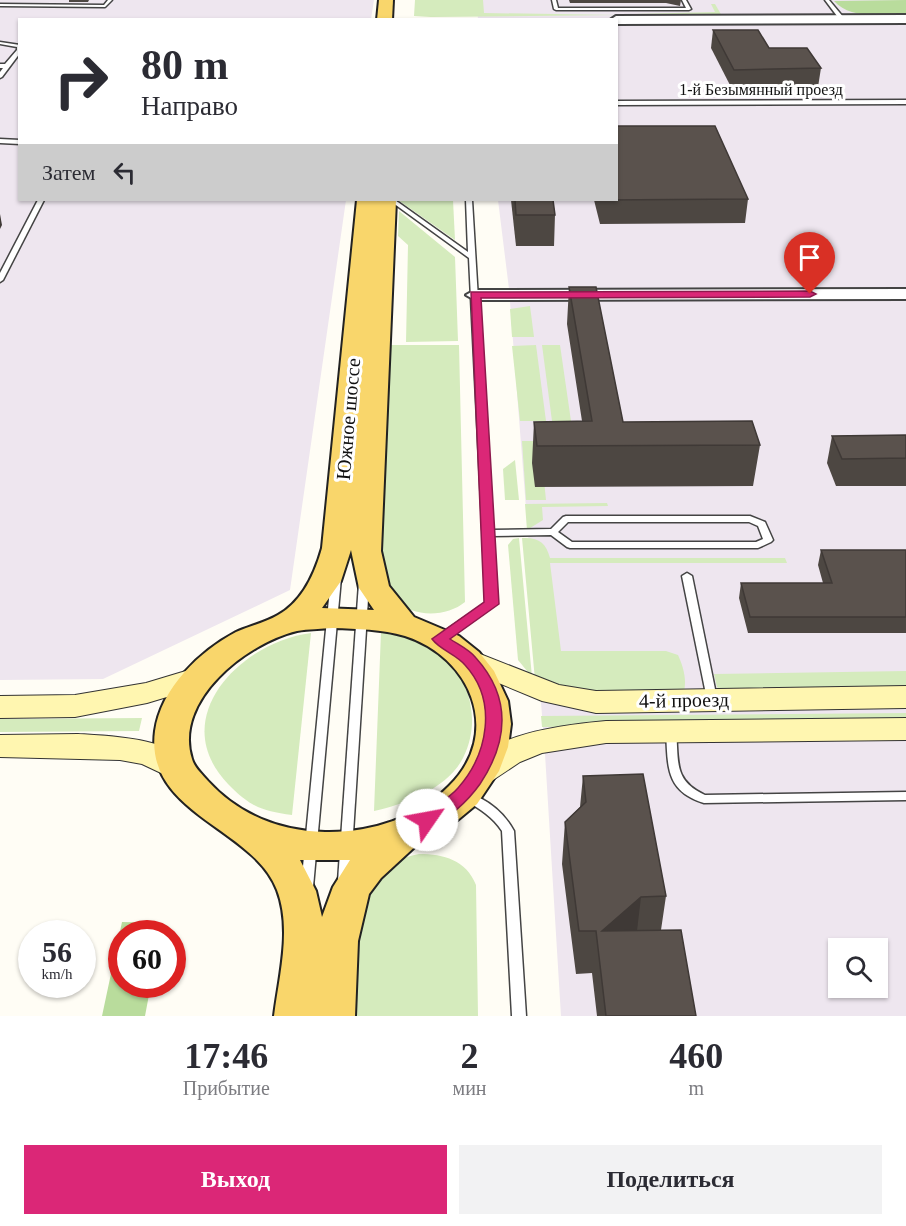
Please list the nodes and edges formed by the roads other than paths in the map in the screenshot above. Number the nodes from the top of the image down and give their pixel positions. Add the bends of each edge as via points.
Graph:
1 (110, 0) edge
2 (386, 0) edge
3 (399, 0) edge
4 (554, 0) edge
5 (684, 0) edge
6 (827, 0) edge
7 (0, 5) edge
8 (621, 16) edge
9 (384, 18) edge
10 (398, 18) edge
11 (842, 19) junction
12 (906, 19) edge
13 (0, 43) edge
14 (18, 46) edge
15 (18, 51) edge
16 (3, 66) edge
17 (0, 76) edge
18 (906, 102) edge
19 (618, 103) edge
20 (0, 141) edge
21 (18, 142) edge
22 (40, 201) edge
23 (367, 201) edge
24 (386, 201) edge
25 (393, 201) edge
26 (469, 201) edge
27 (471, 257) junction
28 (0, 280) edge
29 (906, 294) edge
30 (475, 295) junction
31 (553, 532) junction
32 (488, 533) junction
33 (337, 549) junction
34 (366, 552) junction
35 (687, 576) dead end
36 (347, 619) junction
37 (289, 623) junction
38 (403, 625) junction
39 (440, 639) junction
40 (470, 660) junction
41 (199, 677) junction
42 (906, 697) edge
43 (712, 699) junction
44 (0, 707) edge
45 (906, 729) edge
46 (671, 731) junction
47 (0, 746) edge
48 (178, 769) junction
49 (470, 785) junction
50 (906, 796) edge
51 (410, 830) junction
52 (248, 831) junction
53 (329, 846) junction
54 (322, 928) junction
55 (295, 1016) edge
56 (334, 1016) edge
57 (519, 1016) edge

1 - 7 lane via 105,6
2 - 9 main road
3 - 10 main road
4 - 8 lane via 556,9
5 - 8 lane via 689,9
6 - 11 lane
8 - 11 street
11 - 12 street
13 - 14 lane
15 - 16 lane
16 - 17 lane
18 - 19 lane, 1-й Безымянный проезд
20 - 21 lane
22 - 28 lane
23 - 33 main road, Южное шоссе
24 - 34 main road, Южное шоссе
25 - 27 lane
26 - 27 lane
27 - 30 lane
29 - 30 street
30 - 32 lane
31 - 31 lane via 570,545 758,544 768,540 762,524 750,519 566,519
31 - 32 lane
32 - 39 lane via 491,604
33 - 36 lane
33 - 37 main road, Южное шоссе via 324,588
34 - 36 lane
34 - 38 main road, Южное шоссе via 374,588
35 - 43 lane
36 - 37 main road
36 - 38 main road
36 - 53 lane
36 - 53 lane
37 - 41 main road via 237,646
38 - 39 main road
39 - 40 main road
40 - 43 main road, 4-й проезд via 553,694 597,702
40 - 49 main road via 492,699 495,721 486,761
41 - 44 main road via 147,693 75,706
41 - 48 main road via 184,697 177,719 173,746
42 - 43 main road, 4-й проезд
45 - 46 main road, 4-й проезд
46 - 49 main road, 4-й проезд via 606,732 538,741 500,756
46 - 50 lane via 676,780 689,793 704,799
47 - 48 main road via 133,751 153,755
48 - 52 main road via 220,814
49 - 51 main road via 444,811
49 - 57 lane via 508,831
51 - 53 main road
51 - 54 main road via 362,873 347,901
52 - 53 main road via 289,843
52 - 54 main road via 277,859 298,898
53 - 54 lane
53 - 54 lane
54 - 55 main road
54 - 56 main road

